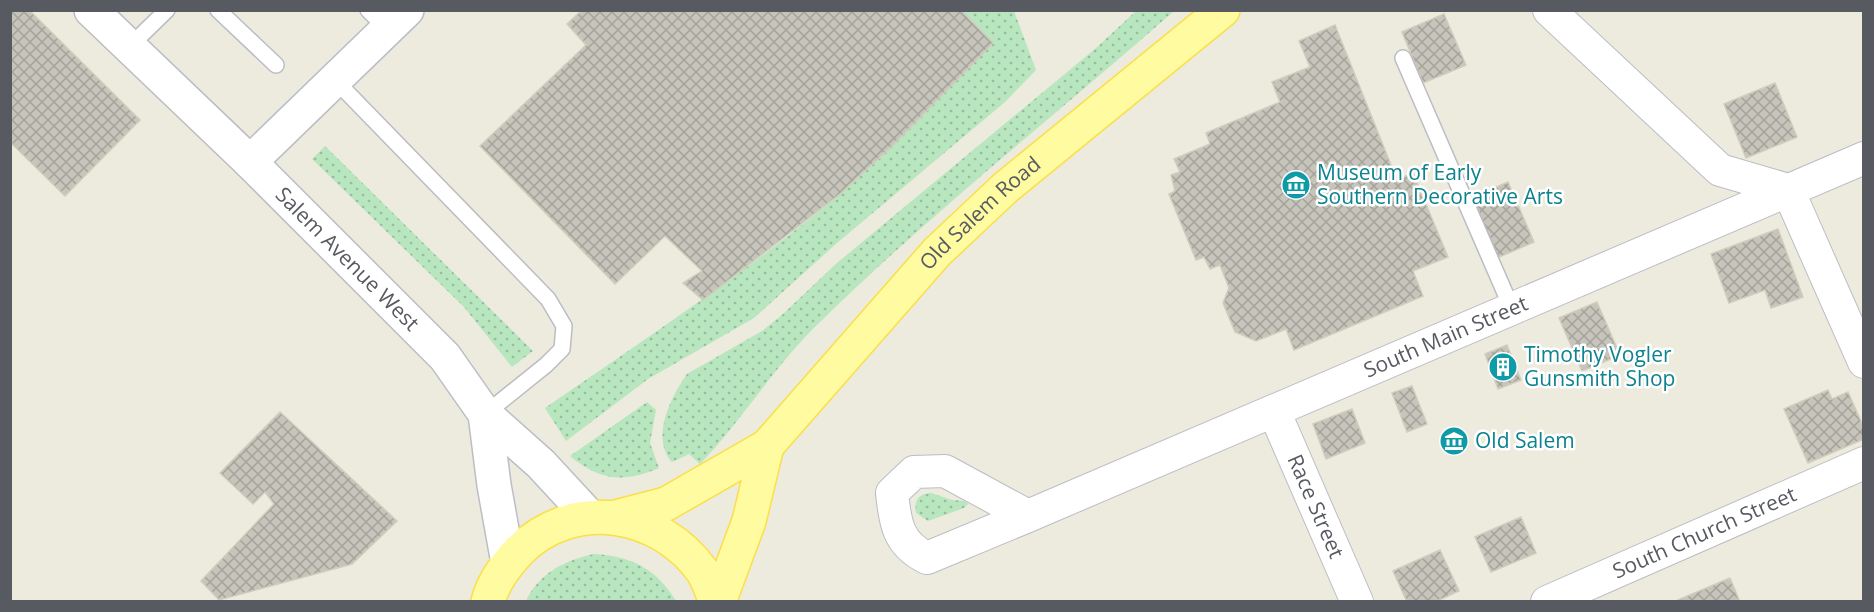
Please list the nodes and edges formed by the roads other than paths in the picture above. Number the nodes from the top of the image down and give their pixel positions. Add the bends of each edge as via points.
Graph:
1 (91, 10) edge
2 (167, 10) edge
3 (219, 10) edge
4 (1223, 10) edge
5 (1550, 10) edge
6 (387, 17) edge
7 (129, 47) junction
8 (1403, 58) dead end
9 (276, 65) dead end
10 (335, 80) junction
11 (1863, 158) edge
12 (250, 162) junction
13 (1788, 190) junction
14 (1512, 309) junction
15 (1863, 362) edge
16 (1274, 411) junction
17 (485, 414) junction
18 (767, 446) junction
19 (1863, 463) edge
20 (1028, 516) dead end
21 (603, 517) junction
22 (508, 563) junction
23 (488, 602) edge
24 (718, 602) edge
25 (1357, 602) edge
26 (1547, 602) edge

1 - 7 main road, Salem Avenue West
2 - 7 lane
3 - 9 lane
4 - 18 main road, Old Salem Road via 1005,188 937,252
5 - 13 street via 1720,170
6 - 10 main road
7 - 12 main road, Salem Avenue West
8 - 14 lane
10 - 12 main road
10 - 17 lane via 548,299 564,326 562,349
11 - 13 street, South Main Street
12 - 17 main road, Salem Avenue West via 445,357
13 - 14 street, South Main Street
13 - 15 street
14 - 16 street, South Main Street
16 - 20 street, South Main Street
16 - 25 street, Race Street
17 - 21 main road, Salem Avenue West
17 - 22 main road
18 - 21 main road, Old Salem Road via 666,504
18 - 24 main road, Old Salem Road via 749,521
19 - 26 street, South Church Street
21 - 22 main road, Old Salem Road via 559,524 531,540
21 - 24 main road via 650,526 680,546 704,573
22 - 23 main road, Old Salem Road

